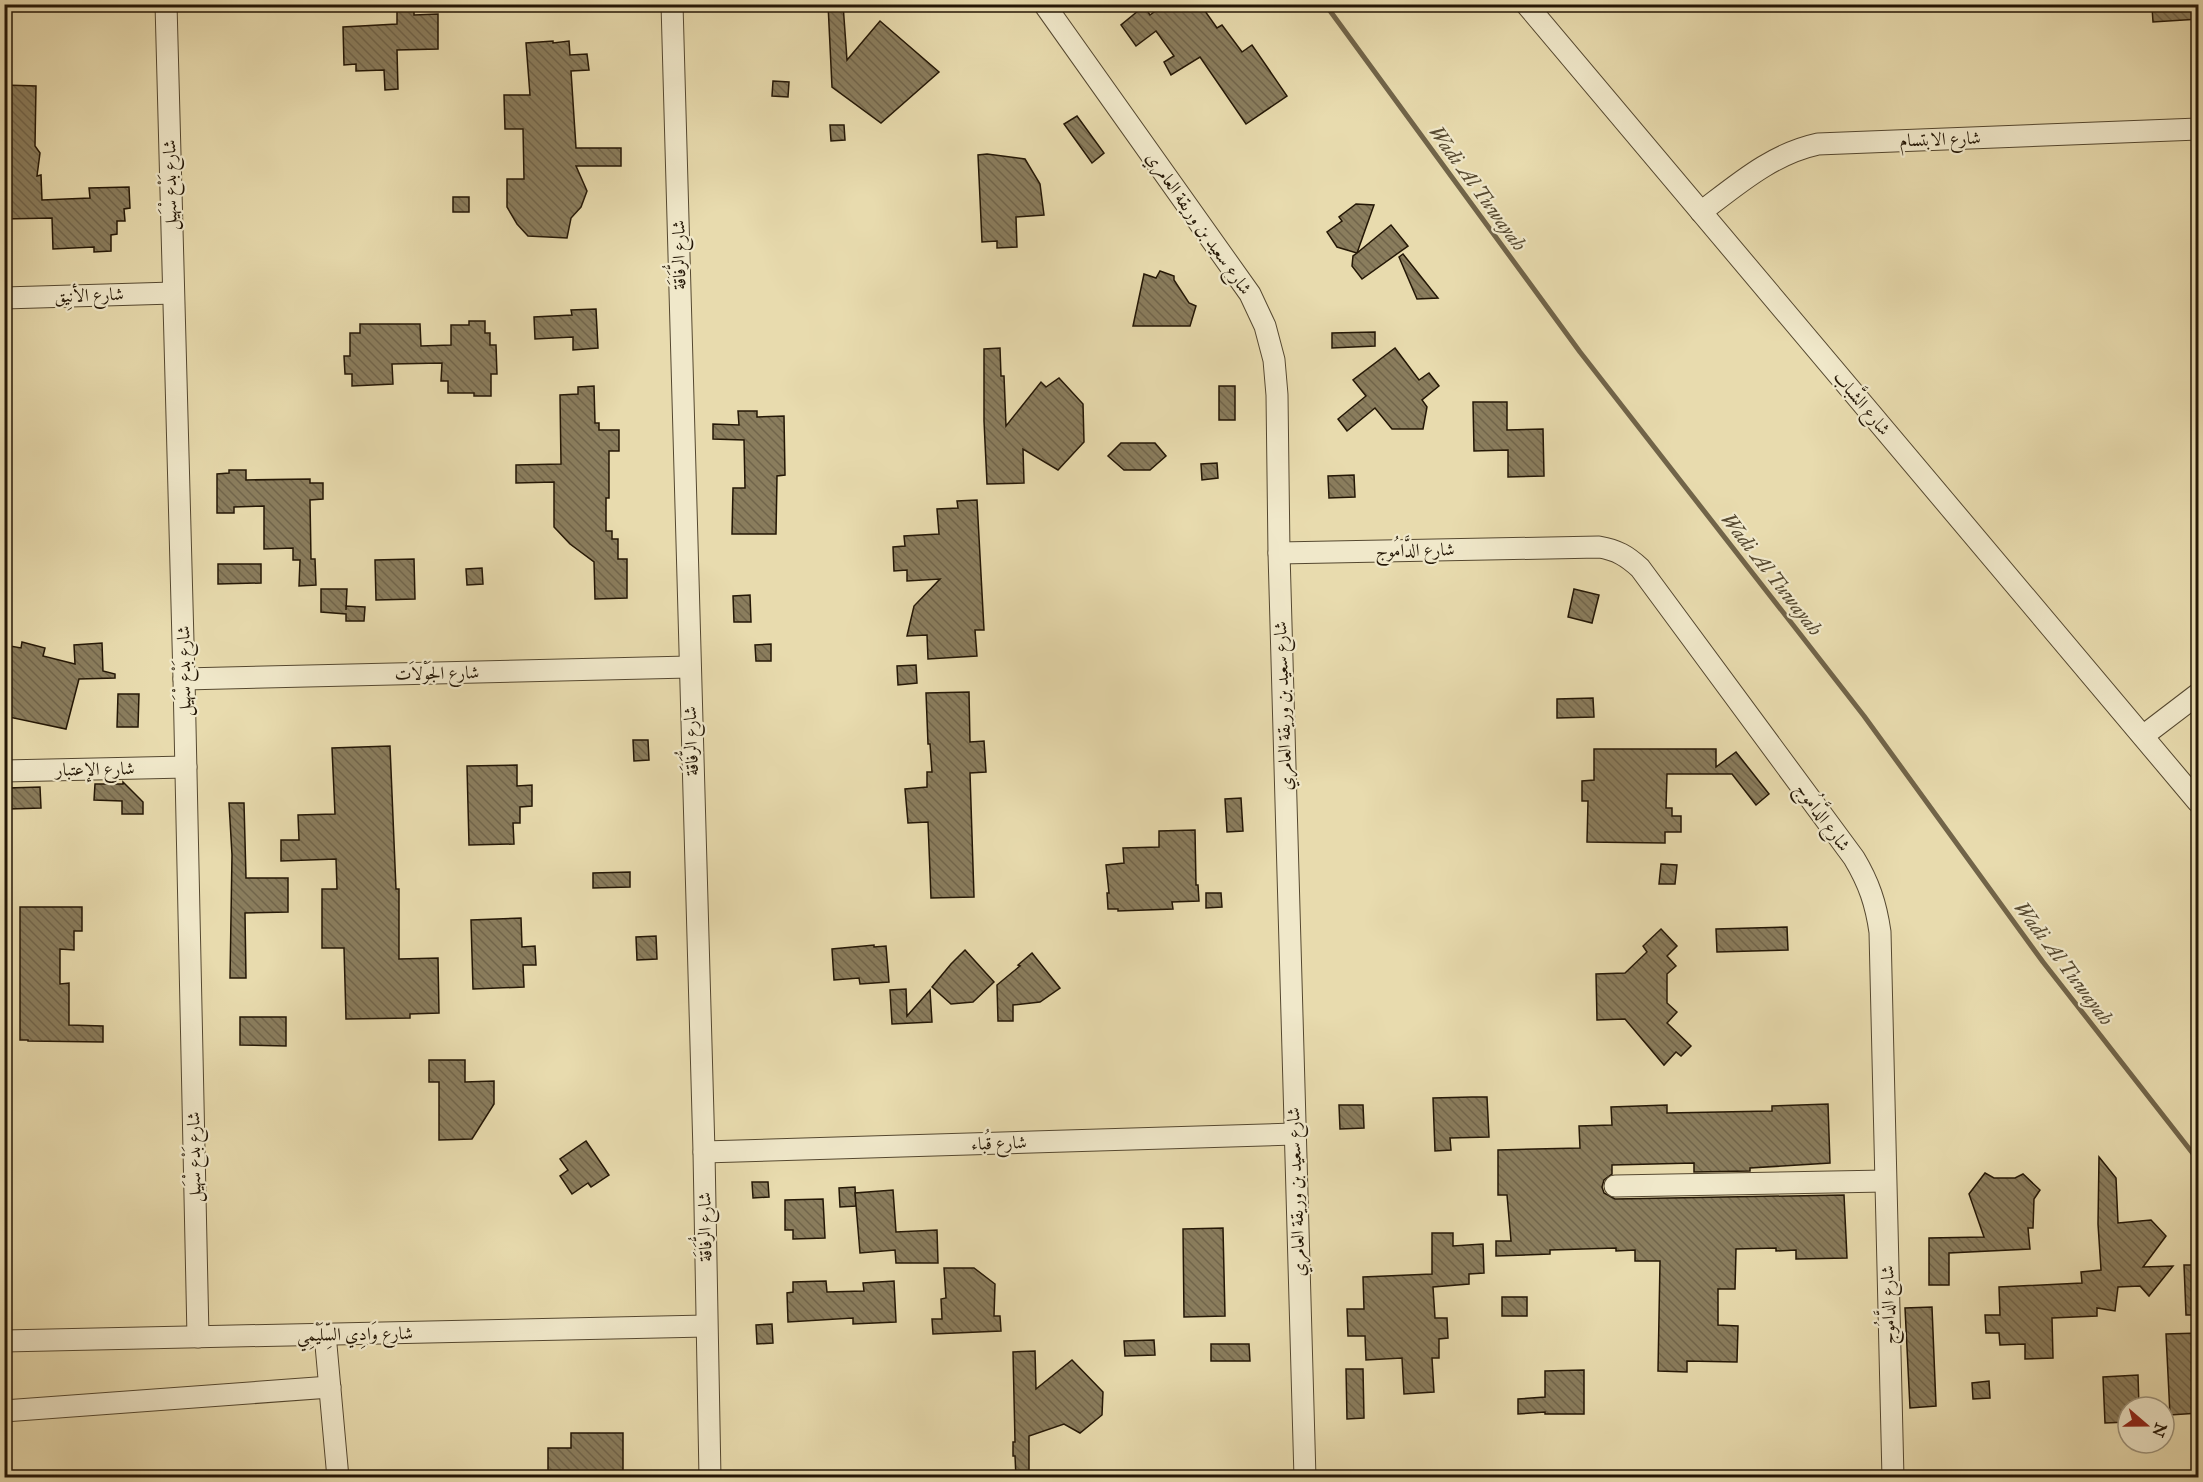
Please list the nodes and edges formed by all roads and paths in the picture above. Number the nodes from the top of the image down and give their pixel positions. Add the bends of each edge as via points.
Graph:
1 (166, 4) edge
2 (672, 4) edge
3 (1044, 4) edge
4 (1526, 4) edge
5 (2199, 129) edge
6 (1701, 212) junction
7 (173, 293) junction
8 (4, 298) edge
9 (1279, 553) junction
10 (689, 667) junction
11 (184, 679) junction
12 (2199, 694) edge
13 (2143, 736) junction
14 (186, 767) junction
15 (4, 771) edge
16 (2199, 802) edge
17 (1294, 1134) junction
18 (704, 1152) junction
19 (1885, 1181) junction
20 (1615, 1186) dead end
21 (706, 1326) junction
22 (325, 1334) junction
23 (198, 1337) junction
24 (4, 1341) edge
25 (330, 1387) junction
26 (4, 1411) edge
27 (338, 1478) edge
28 (710, 1478) edge
29 (1305, 1478) edge
30 (1893, 1478) edge

1 - 7 street, شارع بَدْع سْهَيل
2 - 10 street, شارع الرُّفَاقَة
3 - 9 street, شارع سعيد بن وريقة العامري via 1250,294 1265,326 1274,360 1277,395
4 - 6 street, شارع الشَّباب
5 - 6 street, شارع الابتسام via 1818,144 1776,158
6 - 13 street, شارع الشَّباب
7 - 8 street, شارع الأنِيق
7 - 11 street, شارع بَدْع سْهَيل
9 - 17 street, شارع سعيد بن وريقة العامري
9 - 19 street, شارع الدَّامُوج via 1599,547 1629,557 1640,568 1868,881 1877,906 1880,933
10 - 11 street, شارع الجَوْلاَت
10 - 18 street, شارع الرُّفَاقَة
11 - 14 street, شارع بَدْع سْهَيل
12 - 13 street
13 - 16 street, شارع الشَّباب
14 - 15 street, شارع الإعتبار
14 - 23 street, شارع بَدْع سْهَيل
17 - 18 street, شارع قُباء
17 - 29 street, شارع سعيد بن وريقة العامري
18 - 21 street, شارع الرُّفَاقَة
19 - 20 street
19 - 30 street, شارع الدَّامُوج
21 - 22 street, شارع وَادِي السِّلَيْمِي
21 - 28 street, شارع الرُّفَاقَة
22 - 23 street, شارع وَادِي السِّلَيْمِي
22 - 25 street
23 - 24 street, شارع وَادِي السِّلَيْمِي
25 - 26 street
25 - 27 street

